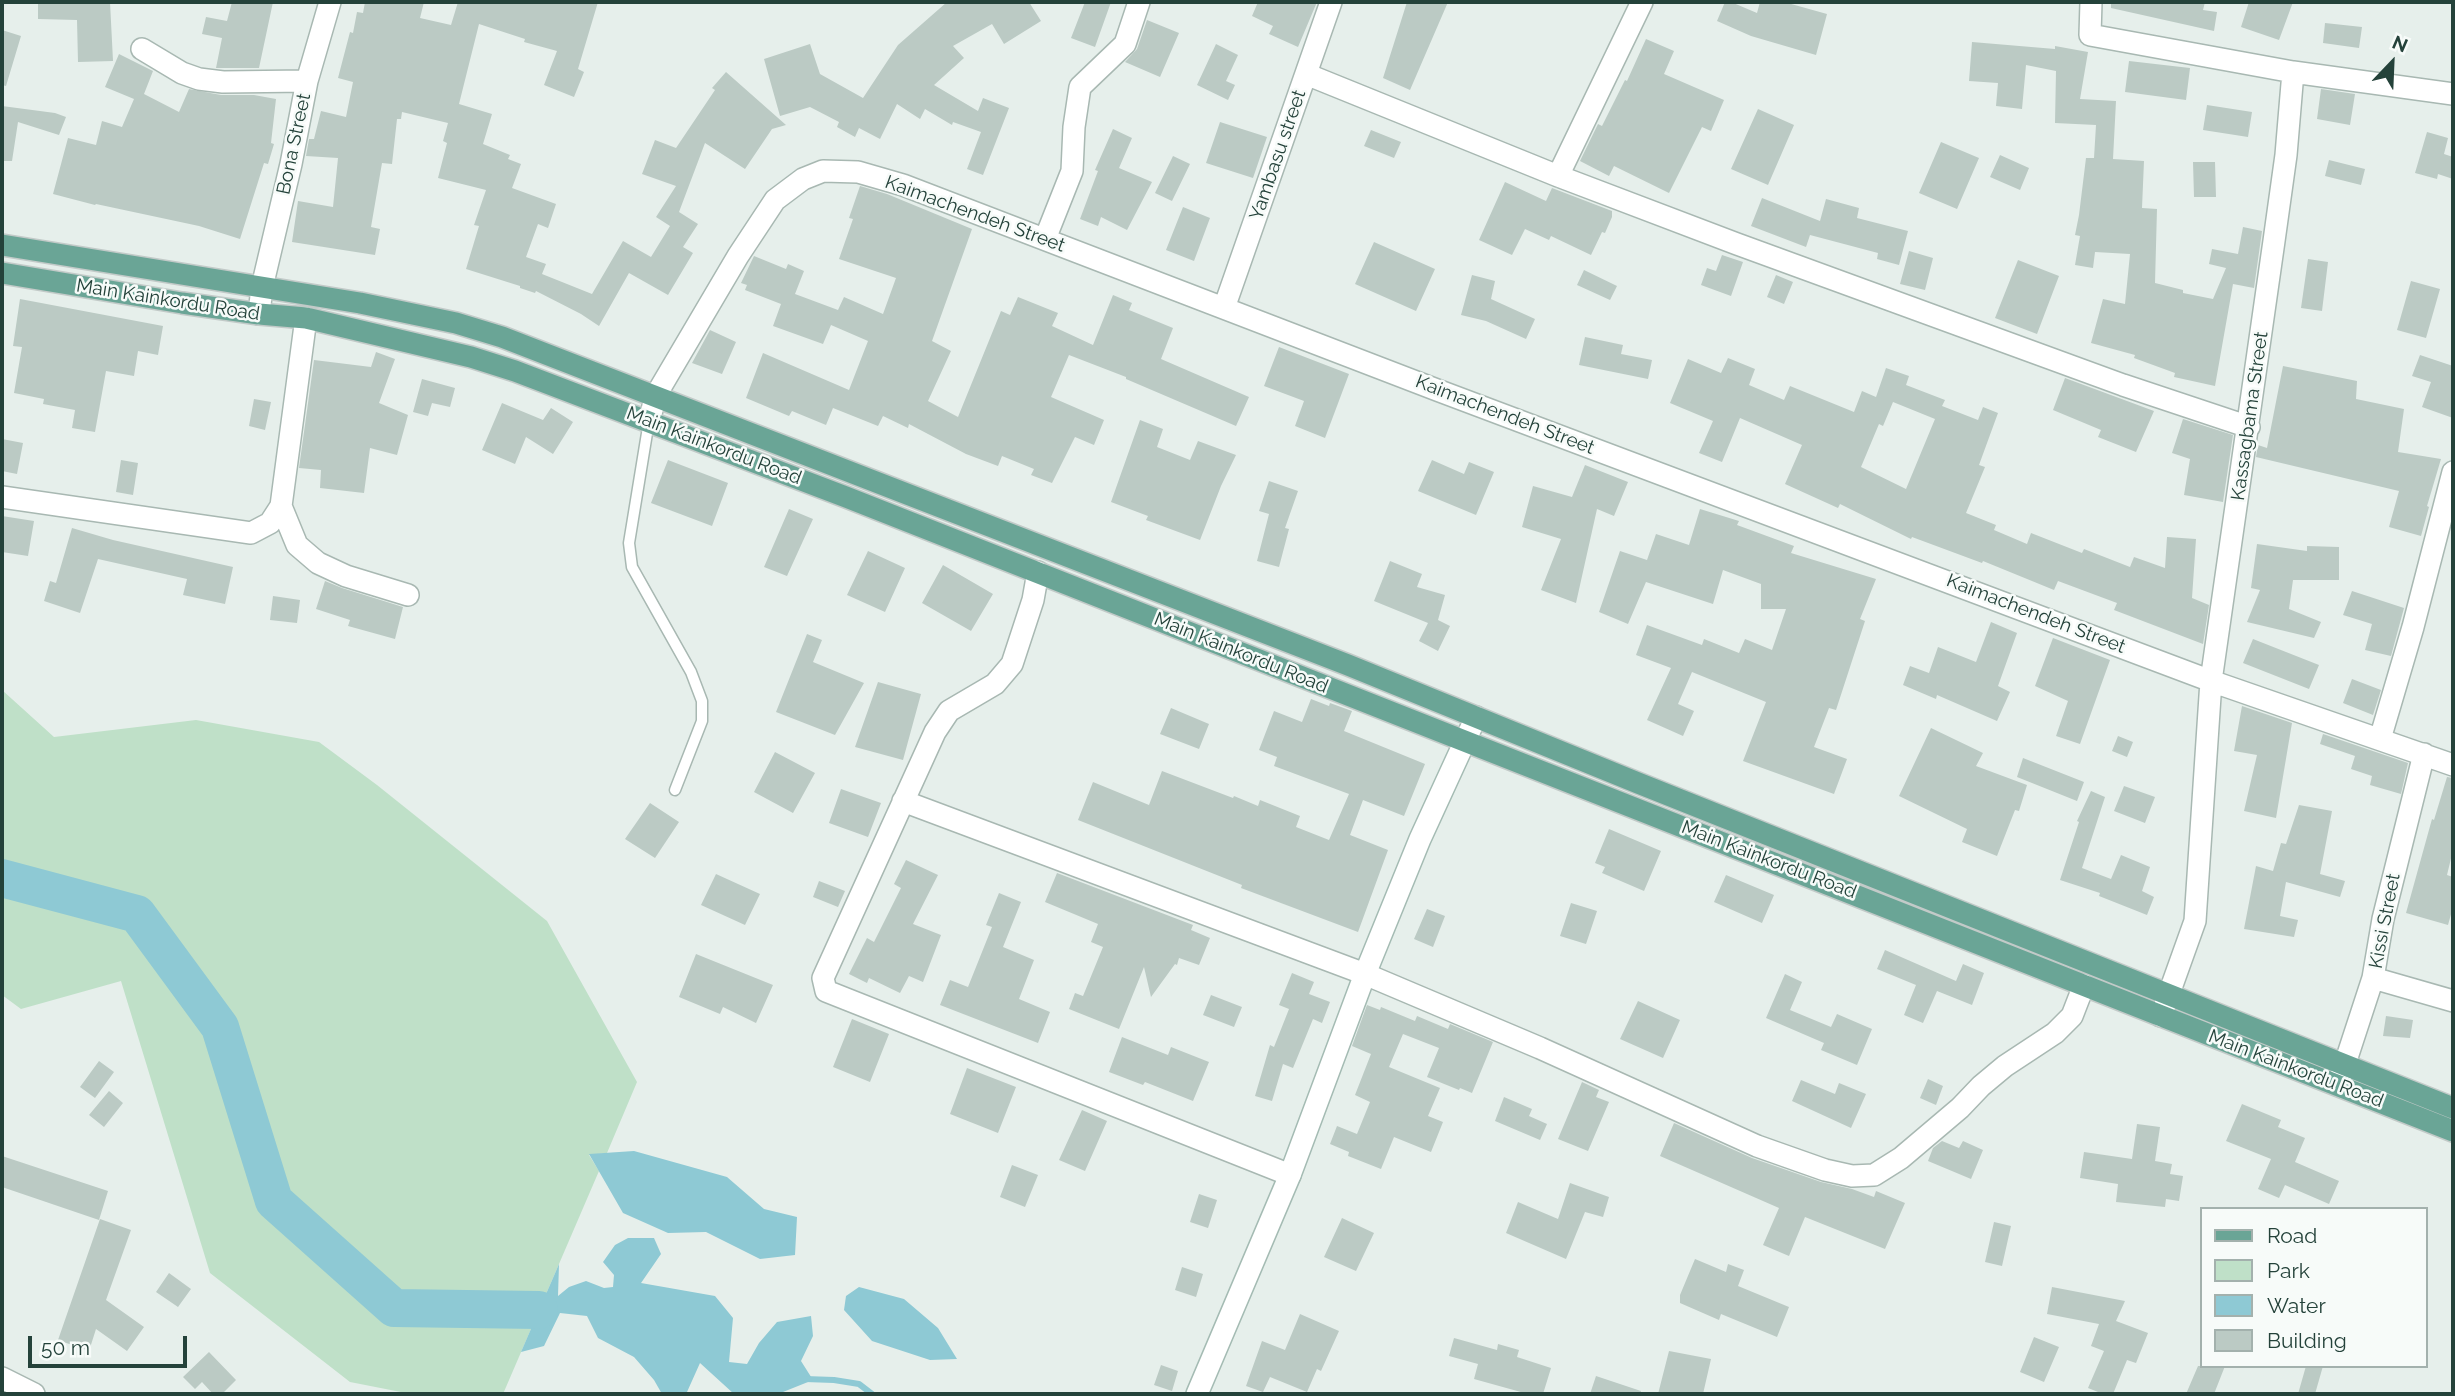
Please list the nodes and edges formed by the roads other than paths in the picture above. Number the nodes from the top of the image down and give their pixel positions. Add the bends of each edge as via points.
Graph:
1 (330, 2) edge
2 (1139, 2) edge
3 (1331, 2) edge
4 (1642, 2) edge
5 (2091, 2) edge
6 (142, 49) dead end
7 (2293, 72) junction
8 (1306, 74) junction
9 (307, 81) junction
10 (2453, 94) edge
11 (1558, 176) junction
12 (1045, 239) junction
13 (2, 245) edge
14 (2, 273) edge
15 (262, 287) junction
16 (1224, 309) junction
17 (259, 314) junction
18 (306, 318) junction
19 (656, 395) junction
20 (649, 421) junction
21 (2249, 427) junction
22 (855, 472) junction
23 (2453, 472) edge
24 (2, 497) edge
25 (846, 497) junction
26 (281, 506) junction
27 (1038, 572) junction
28 (408, 595) dead end
29 (1187, 602) junction
30 (1178, 628) junction
31 (1277, 637) junction
32 (1268, 663) junction
33 (2211, 681) junction
34 (1476, 717) junction
35 (2380, 739) junction
36 (1465, 742) junction
37 (2424, 754) junction
38 (2453, 765) edge
39 (675, 790) dead end
40 (903, 801) junction
41 (1891, 882) junction
42 (1882, 905) junction
43 (1365, 974) junction
44 (2374, 978) junction
45 (2084, 985) junction
46 (2169, 994) junction
47 (2453, 1002) edge
48 (2161, 1016) junction
49 (2342, 1076) junction
50 (2453, 1108) edge
51 (2453, 1131) edge
52 (1290, 1175) junction
53 (2, 1378) edge
54 (34, 1394) edge
55 (1198, 1394) edge

1 - 9 street, Bona Street
2 - 12 street via 1125,44 1080,87 1072,171
3 - 8 street, Yambasu street
4 - 11 street
5 - 7 street via 2090,35
6 - 9 street via 200,79
7 - 10 street
7 - 21 street, Kassagbama Street
8 - 11 street
8 - 16 street, Yambasu street
9 - 15 street, Bona Street
11 - 21 street via 2123,385
12 - 16 street, Kaimachendeh Street
12 - 19 street, Kaimachendeh Street via 858,172 823,172 803,179 775,200
13 - 15 main road, Main Kainkordu Road
14 - 17 main road, Main Kainkordu Road
15 - 17 street, Bona Street
15 - 19 main road, Main Kainkordu Road via 456,323
16 - 33 street, Kaimachendeh Street
17 - 18 main road, Main Kainkordu Road
18 - 20 main road, Main Kainkordu Road via 471,356
18 - 26 street
19 - 20 street, Kaimachendeh Street
19 - 22 main road, Main Kainkordu Road
20 - 25 main road, Main Kainkordu Road
20 - 39 lane via 629,543 632,567 691,672 702,701 702,721
21 - 33 street, Kassagbama Street
22 - 25 main road
22 - 29 main road, Main Kainkordu Road
23 - 35 street
24 - 26 street via 251,533 270,523
25 - 27 main road, Main Kainkordu Road
26 - 28 street via 297,545 318,563
27 - 30 main road, Main Kainkordu Road
27 - 40 street via 1012,664 995,684 949,711
29 - 30 main road
29 - 31 main road, Main Kainkordu Road
30 - 32 main road, Main Kainkordu Road
31 - 32 main road
31 - 34 main road, Main Kainkordu Road
32 - 36 main road, Main Kainkordu Road
33 - 35 street, Kaimachendeh Street
33 - 46 street, Kassagbama Street via 2195,920
34 - 36 street
34 - 41 main road, Main Kainkordu Road
35 - 37 street, Kaimachendeh Street
36 - 42 main road, Main Kainkordu Road
36 - 43 street
37 - 38 street, Kaimachendeh Street
37 - 44 street, Kissi Street via 2383,919
40 - 43 street
40 - 52 street via 822,978 825,991
41 - 42 main road
41 - 46 main road, Main Kainkordu Road
42 - 45 main road, Main Kainkordu Road
43 - 45 street via 1758,1146 1852,1176 1874,1175 1901,1158 2005,1066 2055,1033 2072,1016
43 - 52 street
44 - 47 street
44 - 49 street, Kissi Street
45 - 48 main road, Main Kainkordu Road
46 - 48 street, Kassagbama Street
46 - 49 main road, Main Kainkordu Road
48 - 49 main road, Main Kainkordu Road
49 - 50 main road
49 - 51 main road, Main Kainkordu Road
52 - 55 street
53 - 54 street

